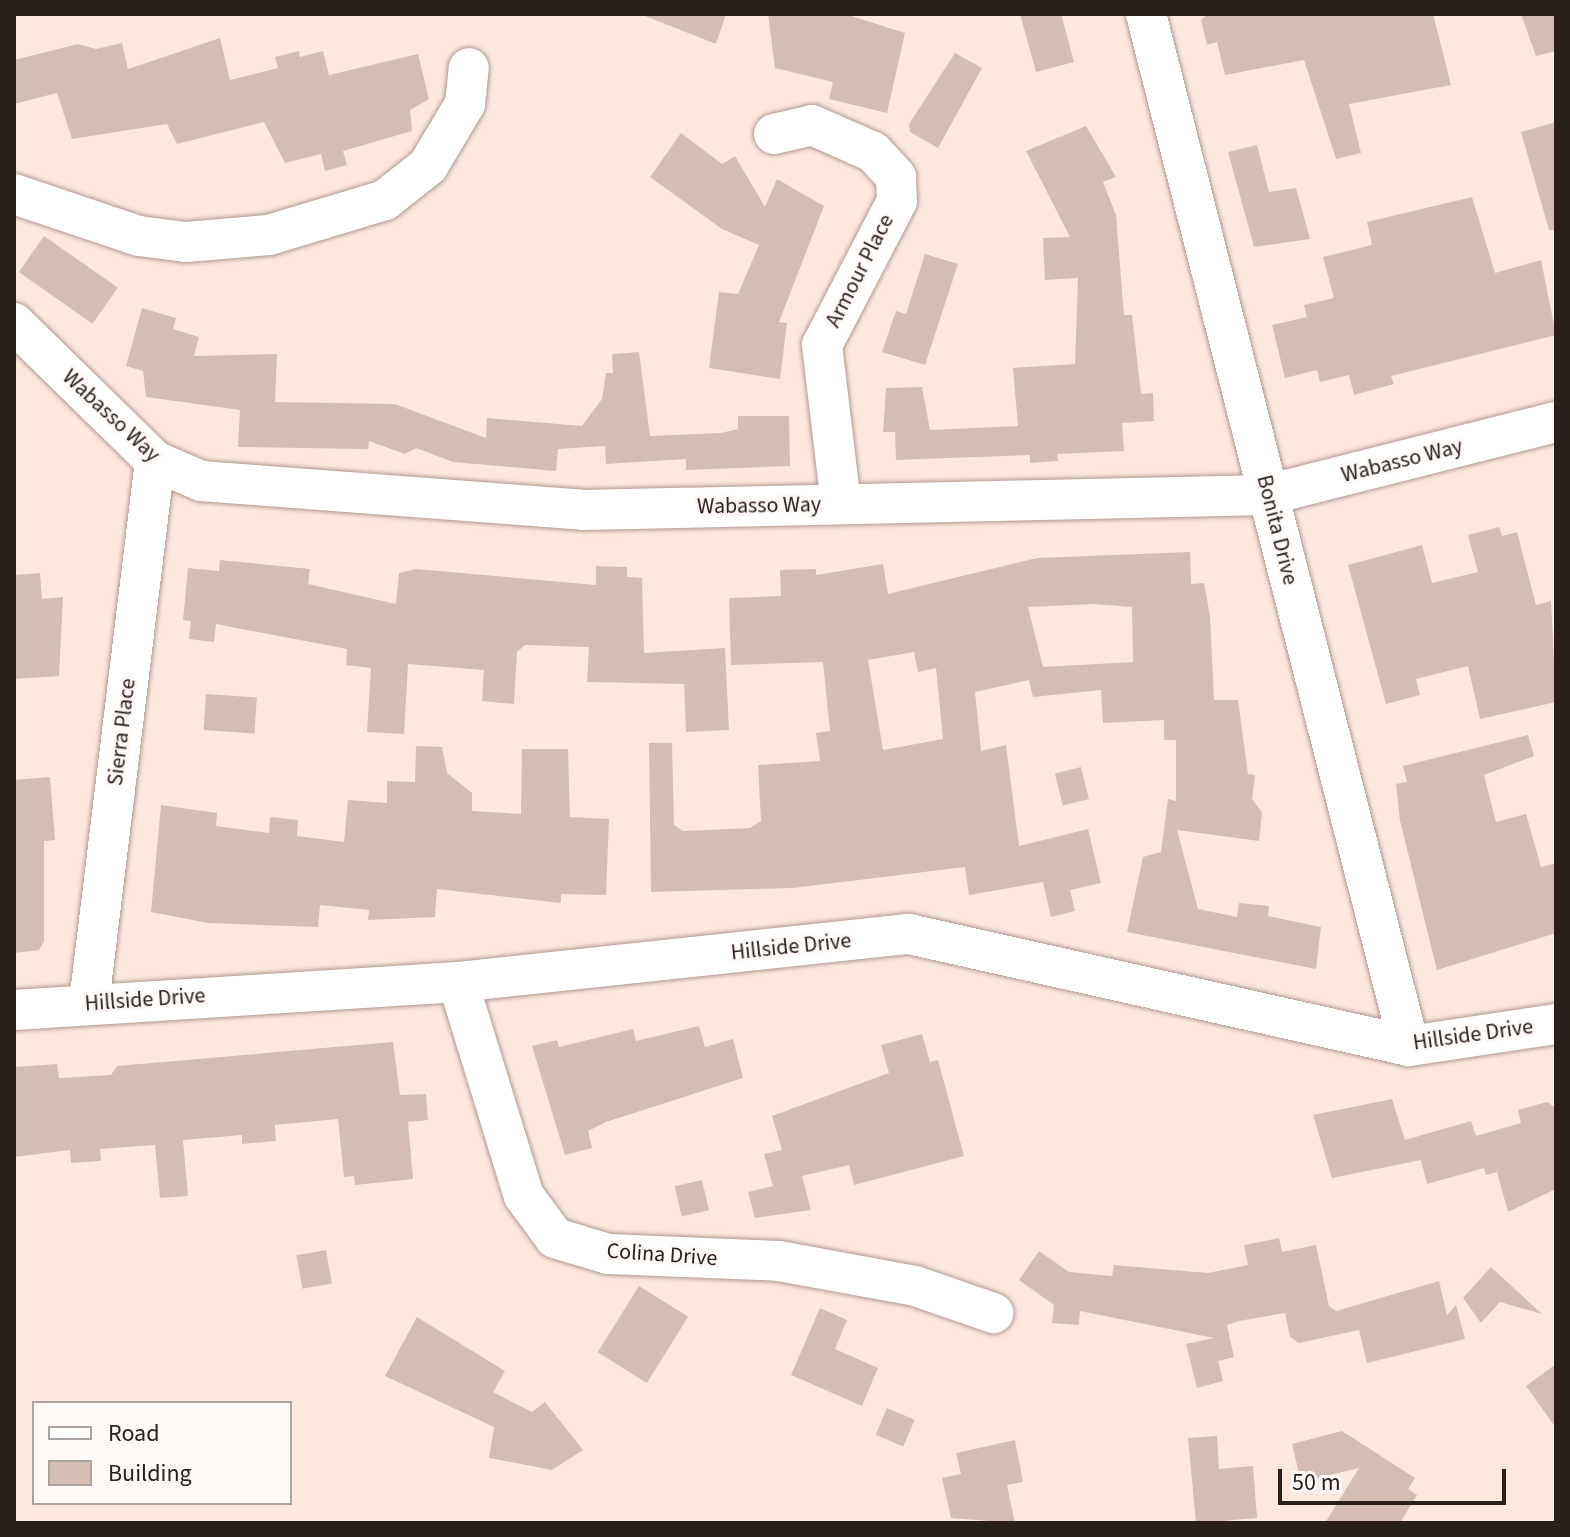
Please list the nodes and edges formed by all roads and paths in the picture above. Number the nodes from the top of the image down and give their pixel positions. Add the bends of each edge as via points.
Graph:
1 (1146, 14) edge
2 (469, 68) dead end
3 (774, 134) dead end
4 (14, 194) edge
5 (14, 323) edge
6 (1556, 422) edge
7 (155, 461) junction
8 (1267, 495) junction
9 (841, 504) junction
10 (458, 982) junction
11 (89, 1003) junction
12 (14, 1010) edge
13 (1556, 1024) edge
14 (1409, 1046) junction
15 (993, 1313) dead end

1 - 8 street, Bonita Drive
2 - 4 street via 465,104 428,166 385,200 269,235 186,242 139,236
3 - 9 street, Armour Place via 812,125 873,152 896,177 897,201 822,345
5 - 7 street, Wabasso Way
6 - 8 street, Wabasso Way
7 - 9 street, Wabasso Way via 201,481 583,510
7 - 11 street, Sierra Place
8 - 9 street, Wabasso Way
8 - 14 street, Bonita Drive
10 - 11 street, Hillside Drive
10 - 14 street, Hillside Drive via 909,934
10 - 15 street, Colina Drive via 524,1196 555,1238 608,1254 779,1261 915,1286
11 - 12 street, Hillside Drive
13 - 14 street, Hillside Drive

